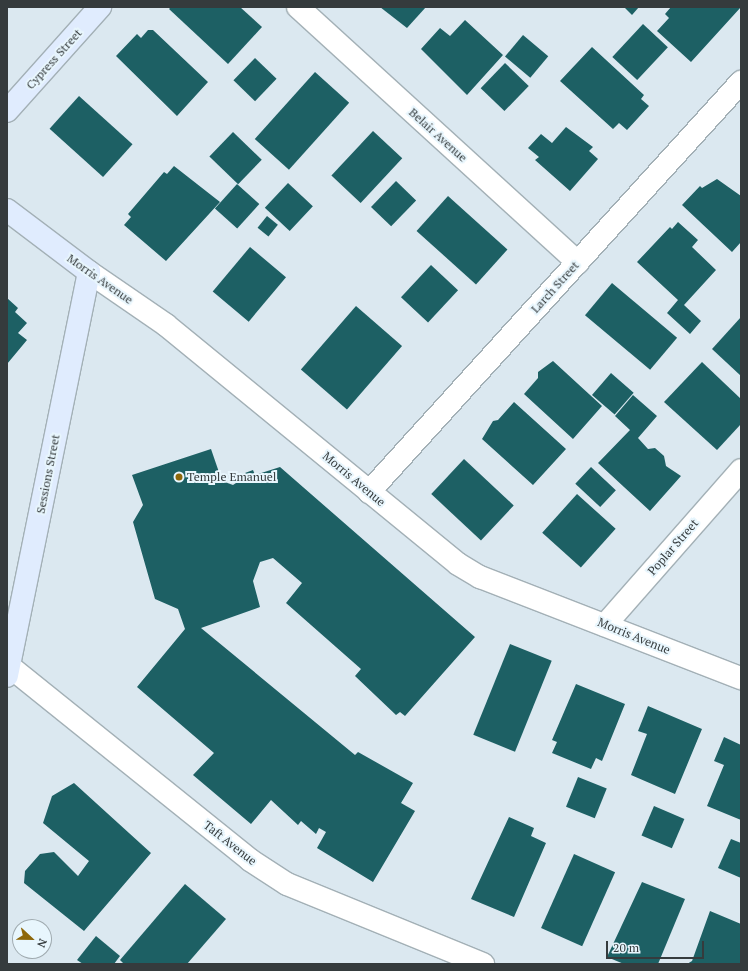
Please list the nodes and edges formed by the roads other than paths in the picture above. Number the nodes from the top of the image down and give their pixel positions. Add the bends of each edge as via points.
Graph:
1 (100, 7) edge
2 (298, 7) edge
3 (741, 82) edge
4 (7, 111) edge
5 (7, 210) edge
6 (578, 262) junction
7 (89, 272) junction
8 (741, 470) edge
9 (370, 492) junction
10 (605, 625) junction
11 (8, 671) edge
12 (741, 678) edge
13 (483, 964) edge

1 - 4 street, Cypress Street
2 - 6 street, Belair Avenue
3 - 6 street, Larch Street
5 - 7 street, Morris Avenue
6 - 9 street, Larch Street
7 - 9 street, Morris Avenue via 166,325
7 - 11 street, Sessions Street
8 - 10 street, Poplar Street
9 - 10 street, Morris Avenue via 458,564 480,577
10 - 12 street, Morris Avenue
11 - 13 street, Taft Avenue via 250,860 287,884

